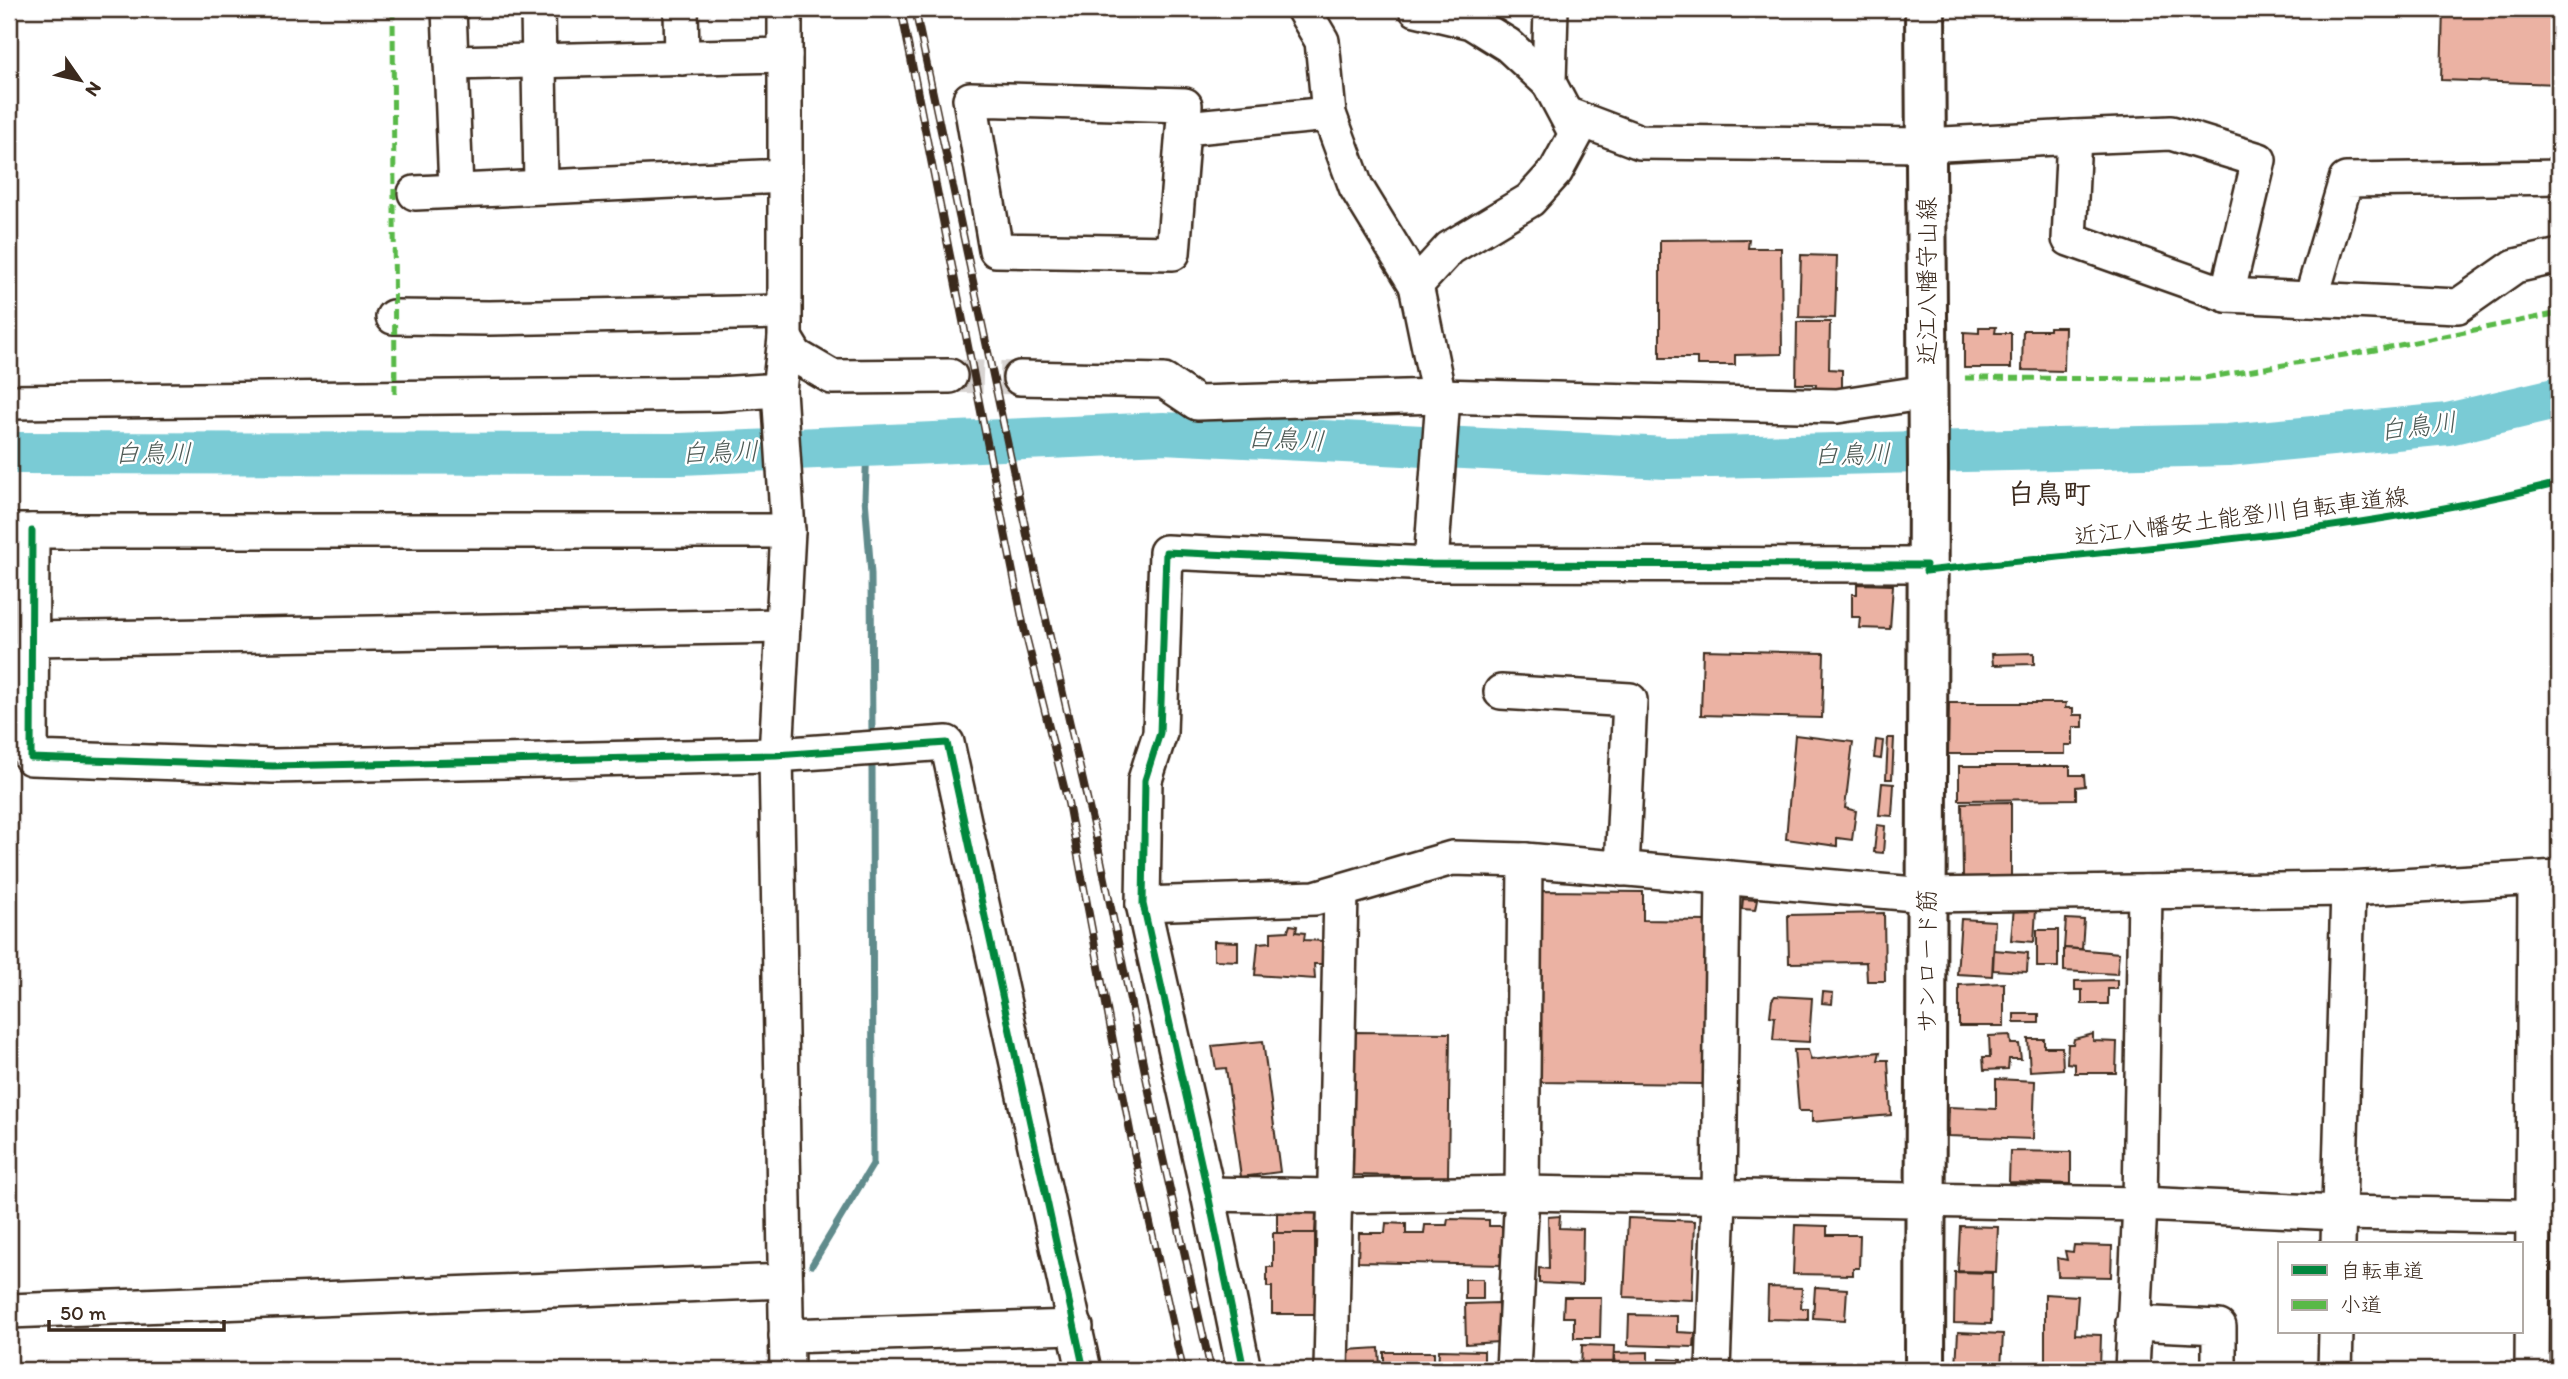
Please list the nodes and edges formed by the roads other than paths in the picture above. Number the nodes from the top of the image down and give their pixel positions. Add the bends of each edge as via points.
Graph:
1 (449, 9) edge
2 (537, 9) edge
3 (681, 9) edge
4 (785, 9) edge
5 (1303, 9) edge
6 (1416, 9) edge
7 (1551, 9) edge
8 (1925, 9) edge
9 (786, 55) junction
10 (682, 58) junction
11 (539, 61) junction
12 (451, 63) junction
13 (1549, 83) junction
14 (1329, 114) junction
15 (1566, 114) junction
16 (1185, 128) junction
17 (2074, 137) junction
18 (1925, 145) junction
19 (785, 176) junction
20 (2559, 177) edge
21 (541, 185) junction
22 (456, 190) junction
23 (415, 193) dead end
24 (2559, 256) edge
25 (1416, 285) junction
26 (2227, 295) junction
27 (2311, 299) junction
28 (393, 317) dead end
29 (784, 325) junction
30 (950, 376) tunnel mouth
31 (1020, 378) tunnel mouth
32 (779, 390) junction
33 (1927, 400) junction
34 (9, 402) edge
35 (1440, 403) junction
36 (21, 531) edge
37 (788, 531) junction
38 (1926, 559) junction
39 (1430, 564) junction
40 (783, 626) junction
41 (25, 659) edge
42 (1501, 692) dead end
43 (776, 755) junction
44 (1525, 860) junction
45 (1622, 869) junction
46 (2547, 878) edge
47 (1723, 879) junction
48 (2348, 888) junction
49 (1341, 891) junction
50 (2145, 892) junction
51 (1926, 895) junction
52 (1143, 904) junction
53 (1522, 1193) junction
54 (1208, 1194) junction
55 (1334, 1196) junction
56 (1719, 1198) junction
57 (1924, 1202) junction
58 (2140, 1204) junction
59 (2546, 1217) edge
60 (2339, 1229) edge
61 (785, 1281) junction
62 (9, 1311) edge
63 (2133, 1323) junction
64 (1076, 1327) junction
65 (2336, 1334) edge
66 (786, 1336) junction
67 (787, 1370) edge
68 (1084, 1370) edge
69 (1244, 1370) edge
70 (1331, 1370) edge
71 (1513, 1370) edge
72 (1713, 1370) edge
73 (1925, 1370) edge
74 (2132, 1370) edge
75 (2219, 1370) edge
76 (2335, 1370) edge
77 (2532, 1370) edge

1 - 12 street
2 - 11 street
3 - 10 street
4 - 9 street
5 - 14 street via 1322,41
6 - 13 street via 1471,22 1508,45
7 - 13 street
8 - 18 main road, 近江八幡守山線
9 - 10 street
9 - 19 street
10 - 11 street
11 - 12 street
11 - 21 street
12 - 22 street
13 - 15 street
14 - 16 street
14 - 25 street via 1356,187
15 - 18 street via 1640,142
15 - 25 street via 1576,134 1556,171 1530,200 1450,248
16 - 16 street via 1173,253 996,250 970,99 1185,105
17 - 18 street
17 - 26 street via 2069,239
17 - 26 street via 2171,133 2259,160
18 - 33 main road, 近江八幡守山線
19 - 21 street
19 - 29 street
20 - 27 street via 2346,180
21 - 22 street
22 - 23 street
24 - 27 street via 2515,266 2458,306
25 - 35 street
26 - 27 street
28 - 29 street
29 - 30 street via 796,356 831,377
29 - 32 street
31 - 35 street via 1164,382 1197,403
32 - 34 street
32 - 37 street
33 - 35 street via 1836,406
33 - 38 main road, 近江八幡守山線
35 - 39 street
36 - 37 street
36 - 41 street
37 - 40 street
38 - 39 street
38 - 51 main road, サンロード筋
39 - 52 street via 1166,551 1160,733 1145,780
40 - 41 street
40 - 43 street
41 - 43 street via 31,758 273,766
42 - 45 street via 1630,700
43 - 61 street
43 - 64 street via 947,743
44 - 45 street
44 - 49 street via 1452,858
44 - 53 street
45 - 47 street
46 - 48 street
46 - 59 street
47 - 51 street
47 - 56 street
48 - 50 street
48 - 60 street
49 - 52 street via 1315,898
49 - 55 street
50 - 51 street
50 - 58 street
51 - 57 main road, サンロード筋
52 - 54 street
53 - 55 street
53 - 56 street
53 - 71 street
54 - 55 street
54 - 69 street
55 - 70 street
56 - 57 street
56 - 72 street
57 - 58 street
57 - 73 main road, サンロード筋
58 - 60 street
58 - 63 street
59 - 60 street
59 - 77 street
61 - 62 street
61 - 66 street
63 - 74 street
63 - 75 street via 2219,1327
64 - 66 street
64 - 68 street
65 - 76 street
66 - 67 street

